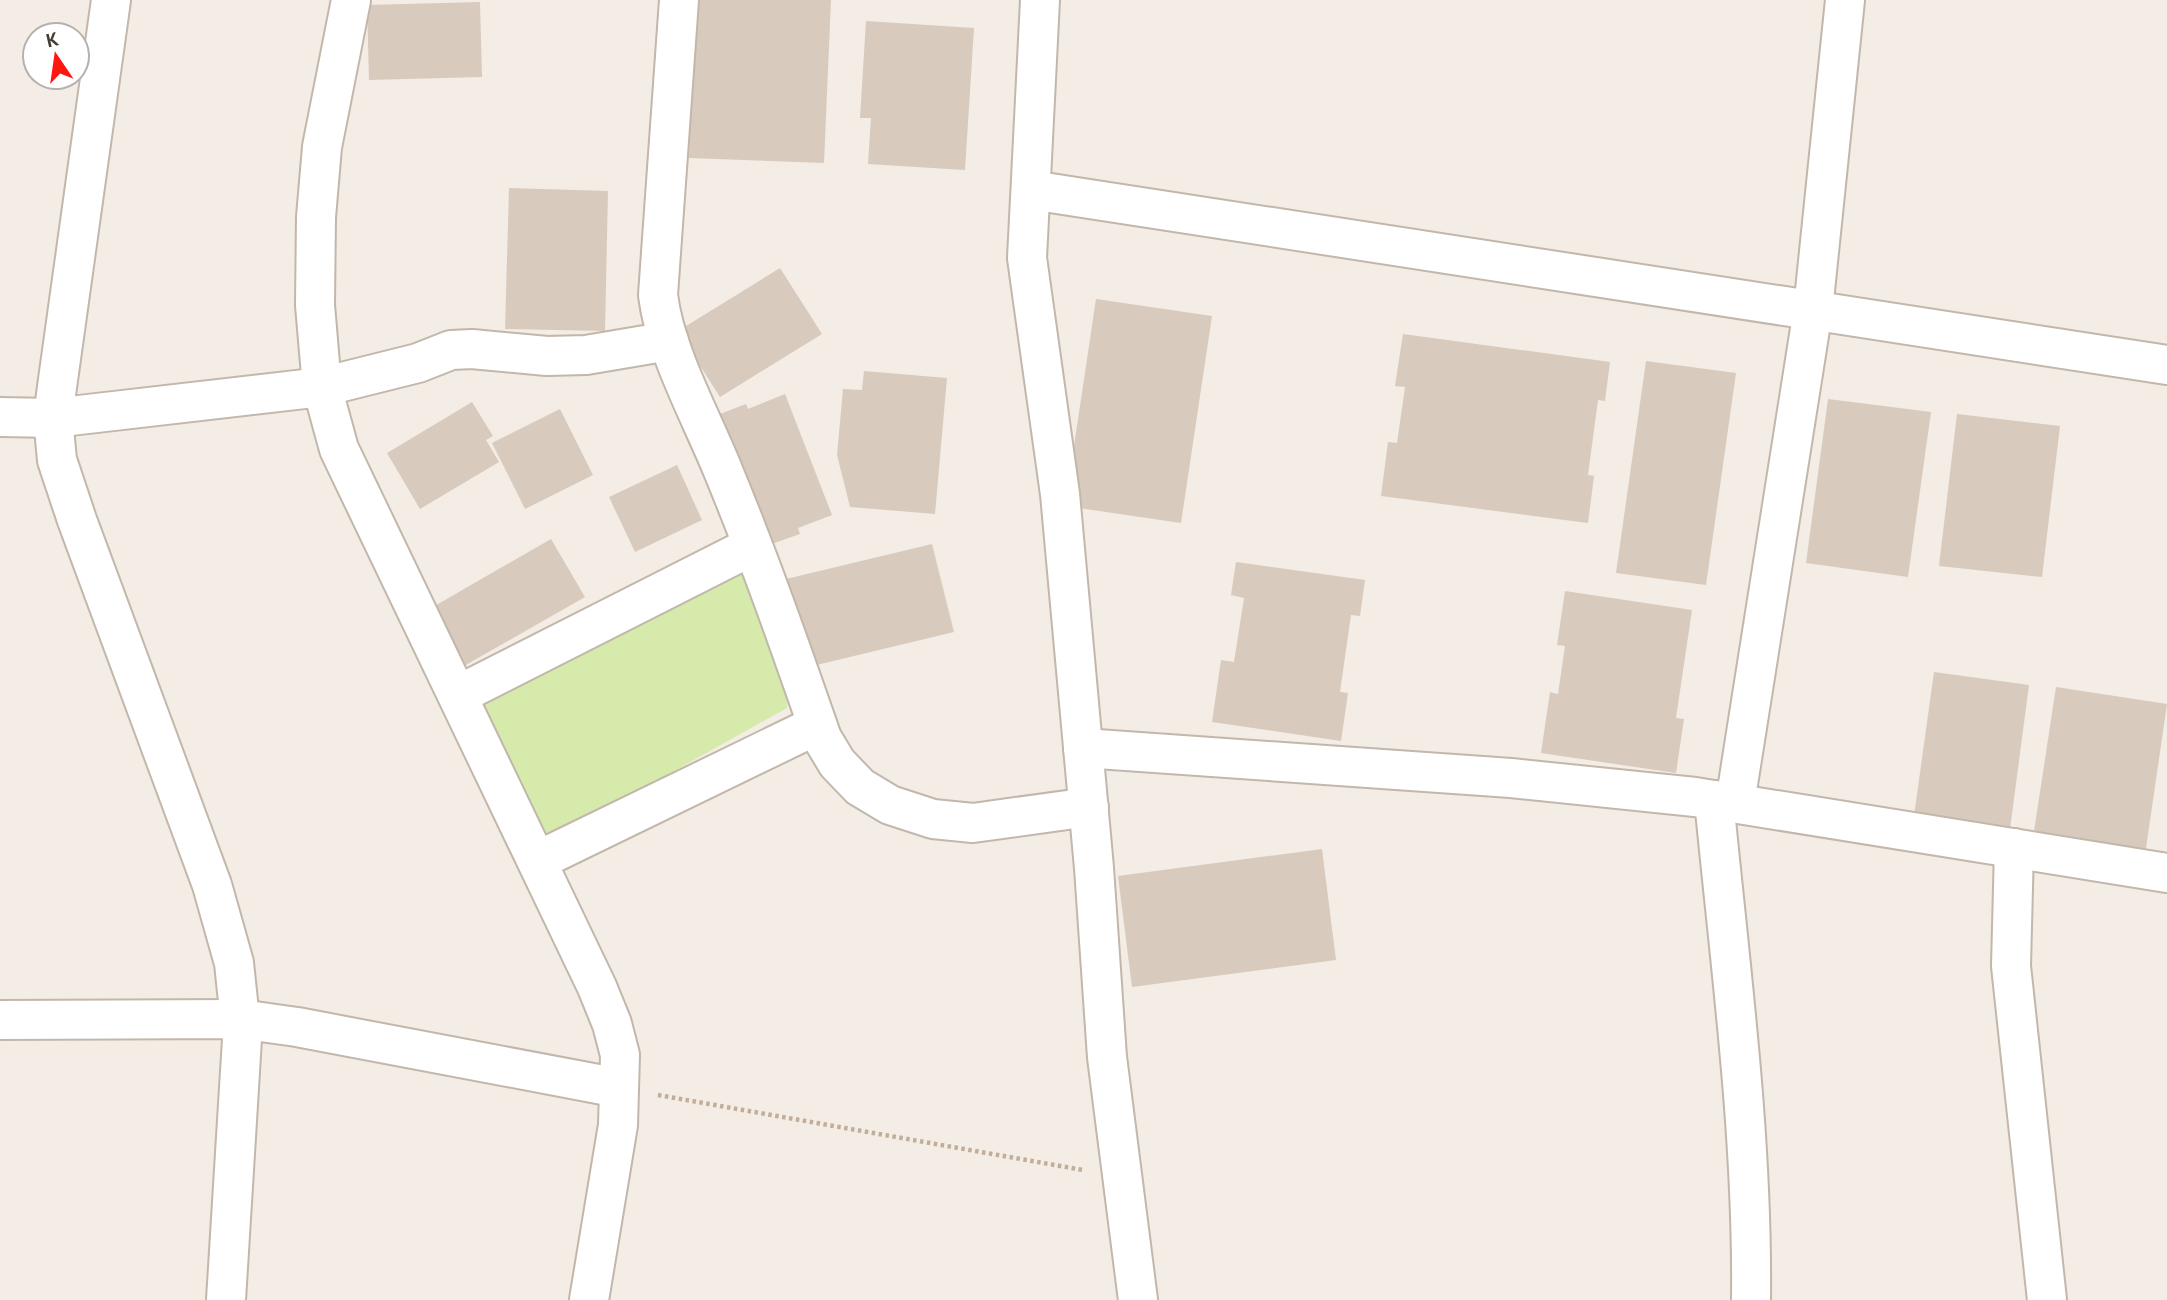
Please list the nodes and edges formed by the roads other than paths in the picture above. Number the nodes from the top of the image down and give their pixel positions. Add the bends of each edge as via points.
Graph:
1 (111, 0) edge
2 (351, 0) edge
3 (679, 0) edge
4 (1040, 0) edge
5 (1840, 0) edge
6 (1031, 190) junction
7 (1813, 310) junction
8 (668, 341) junction
9 (2167, 365) edge
10 (322, 387) junction
11 (0, 417) edge
12 (53, 418) junction
13 (752, 546) junction
14 (458, 695) junction
15 (817, 725) junction
16 (1083, 748) junction
17 (1724, 802) junction
18 (1089, 807) junction
19 (2014, 848) junction
20 (537, 861) junction
21 (2167, 873) edge
22 (240, 1019) junction
23 (0, 1020) edge
24 (619, 1088) junction
25 (226, 1300) edge
26 (589, 1300) edge
27 (1138, 1300) edge
28 (1751, 1300) edge
29 (2047, 1300) edge

1 - 12 street
2 - 10 street via 318,184 315,305
3 - 8 street via 658,295
4 - 6 street
5 - 7 street
6 - 7 street
6 - 16 street via 1027,258 1060,494
7 - 9 street
7 - 17 street
8 - 10 street via 586,355 451,350
8 - 13 street
10 - 12 street
10 - 14 street via 339,449
11 - 12 street
12 - 22 street via 57,460 77,520 212,885 234,963
13 - 14 street
13 - 15 street
14 - 20 street
15 - 18 street via 837,763 860,787 890,805 933,819 973,823
15 - 20 street
16 - 17 street via 1511,778
16 - 18 street
17 - 19 street
17 - 28 street via 1747,1146
18 - 27 street via 1107,1057
19 - 21 street
19 - 29 street via 2011,966
20 - 24 street via 612,1024 620,1055
22 - 23 street
22 - 24 street
22 - 25 street
24 - 26 street via 618,1125

